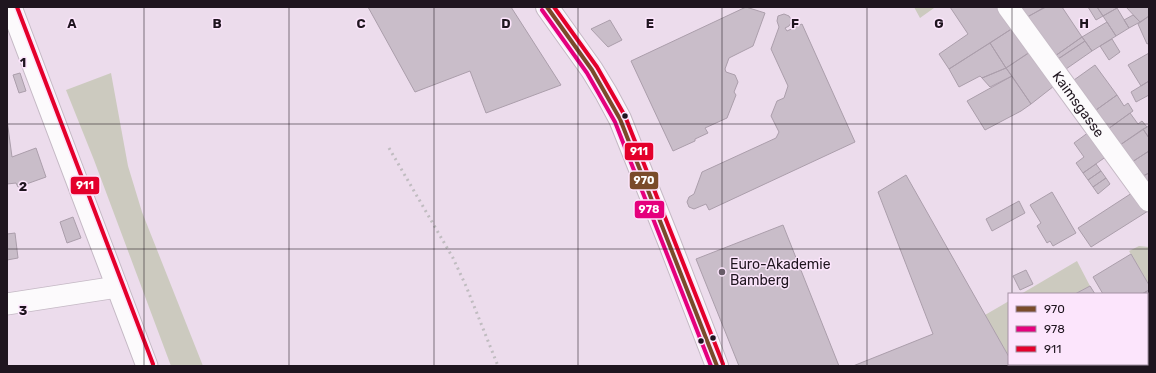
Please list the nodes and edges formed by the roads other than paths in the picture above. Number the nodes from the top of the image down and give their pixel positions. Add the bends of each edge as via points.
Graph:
1 (11, 7) edge
2 (547, 7) edge
3 (1008, 7) edge
4 (1149, 201) edge
5 (117, 287) junction
6 (7, 304) edge
7 (147, 366) edge
8 (717, 366) edge

1 - 5 street
2 - 8 street via 592,70 620,118
3 - 4 street, Kaimsgasse
5 - 6 street
5 - 7 street

